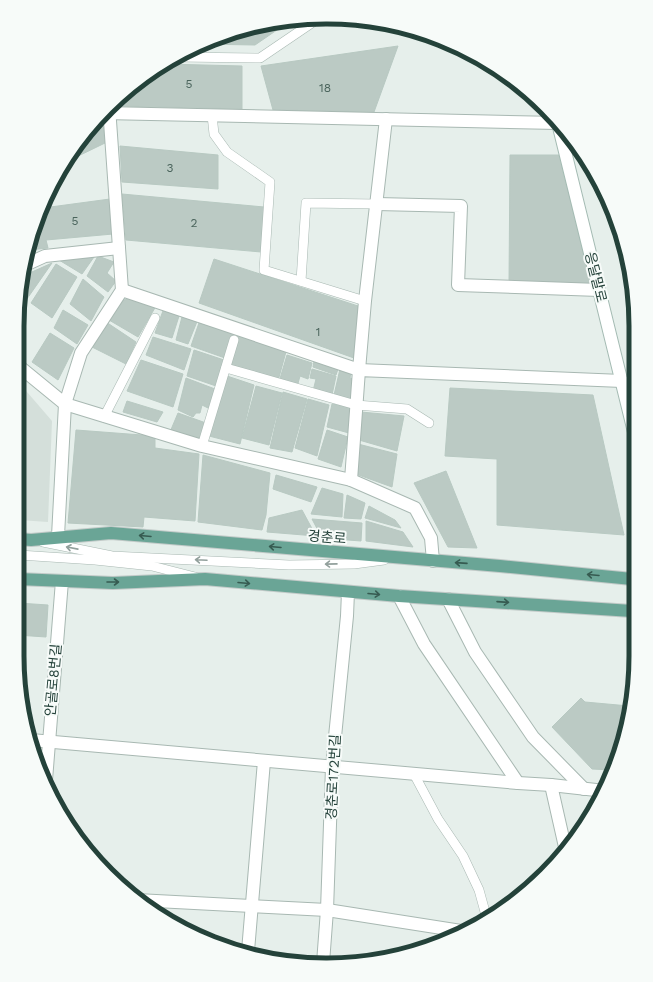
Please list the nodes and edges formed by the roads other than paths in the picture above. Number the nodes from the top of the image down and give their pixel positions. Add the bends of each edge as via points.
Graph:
1 (309, 25) edge
2 (189, 57) edge
3 (115, 111) edge
4 (212, 115) junction
5 (108, 118) edge
6 (386, 119) junction
7 (550, 123) edge
8 (561, 136) edge
9 (377, 204) junction
10 (119, 248) junction
11 (31, 262) edge
12 (301, 281) junction
13 (122, 290) junction
14 (600, 290) junction
15 (365, 301) junction
16 (155, 318) dead end
17 (234, 340) dead end
18 (226, 368) junction
19 (24, 370) edge
20 (359, 370) junction
21 (622, 381) junction
22 (65, 404) junction
23 (356, 405) junction
24 (629, 411) edge
25 (104, 417) junction
26 (428, 423) dead end
27 (202, 446) junction
28 (351, 480) junction
29 (58, 536) junction
30 (24, 539) edge
31 (31, 540) junction
32 (24, 555) edge
33 (397, 558) junction
34 (433, 561) junction
35 (24, 579) edge
36 (205, 579) junction
37 (629, 579) edge
38 (62, 581) junction
39 (348, 592) junction
40 (399, 596) junction
41 (448, 599) junction
42 (629, 611) edge
43 (36, 740) edge
44 (48, 741) junction
45 (264, 761) junction
46 (332, 767) junction
47 (47, 770) edge
48 (414, 774) junction
49 (518, 784) junction
50 (551, 785) junction
51 (584, 789) junction
52 (597, 790) edge
53 (564, 843) edge
54 (150, 901) edge
55 (251, 906) junction
56 (327, 910) junction
57 (485, 913) edge
58 (454, 930) edge
59 (248, 948) edge
60 (323, 958) edge

1 - 2 lane via 260,58
3 - 4 street
4 - 6 street
4 - 12 lane via 214,134 227,152 270,182 264,270
5 - 10 street
6 - 7 street
6 - 9 street
8 - 14 street, 응달말로
9 - 12 lane via 306,203
9 - 14 street via 461,206 458,285
9 - 15 street
10 - 11 street via 45,256
10 - 13 street
12 - 15 lane
13 - 20 street
13 - 22 street via 81,353
14 - 21 street, 응달말로
15 - 20 street
16 - 25 lane
17 - 18 lane
18 - 23 lane
18 - 27 lane
19 - 22 street
20 - 21 street
20 - 23 street
21 - 24 street, 응달말로
22 - 25 street
22 - 29 street
23 - 26 lane via 407,409
23 - 28 street
25 - 27 street
27 - 28 street
28 - 34 street via 415,508 431,538
29 - 31 main road, 경춘로
33 -> 29 main road, 경춘로 via 111,533
30 - 31 main road, 경춘로
33 -> 31 lane via 354,564 289,565 112,556
32 - 36 lane via 152,566
33 - 34 main road, 경춘로
37 -> 34 main road, 경춘로
35 - 38 main road
38 -> 36 main road via 113,583
36 -> 39 main road
38 - 44 street, 안골로8번길
39 -> 40 main road
39 - 46 street, 경춘로172번길
40 - 41 main road
40 - 49 street via 424,644
41 -> 42 main road
41 - 51 street via 474,652 533,737
43 - 44 street
44 - 45 street
44 - 47 street, 안골로8번길
45 - 46 street
45 - 55 street
46 - 48 street
46 - 56 street, 경춘로172번길
48 - 49 street
48 - 57 lane via 438,819 463,856 479,890
49 - 50 street
50 - 51 street
50 - 53 street
51 - 52 street
54 - 55 street
55 - 56 street
55 - 59 street
56 - 58 street
56 - 60 street, 경춘로172번길

